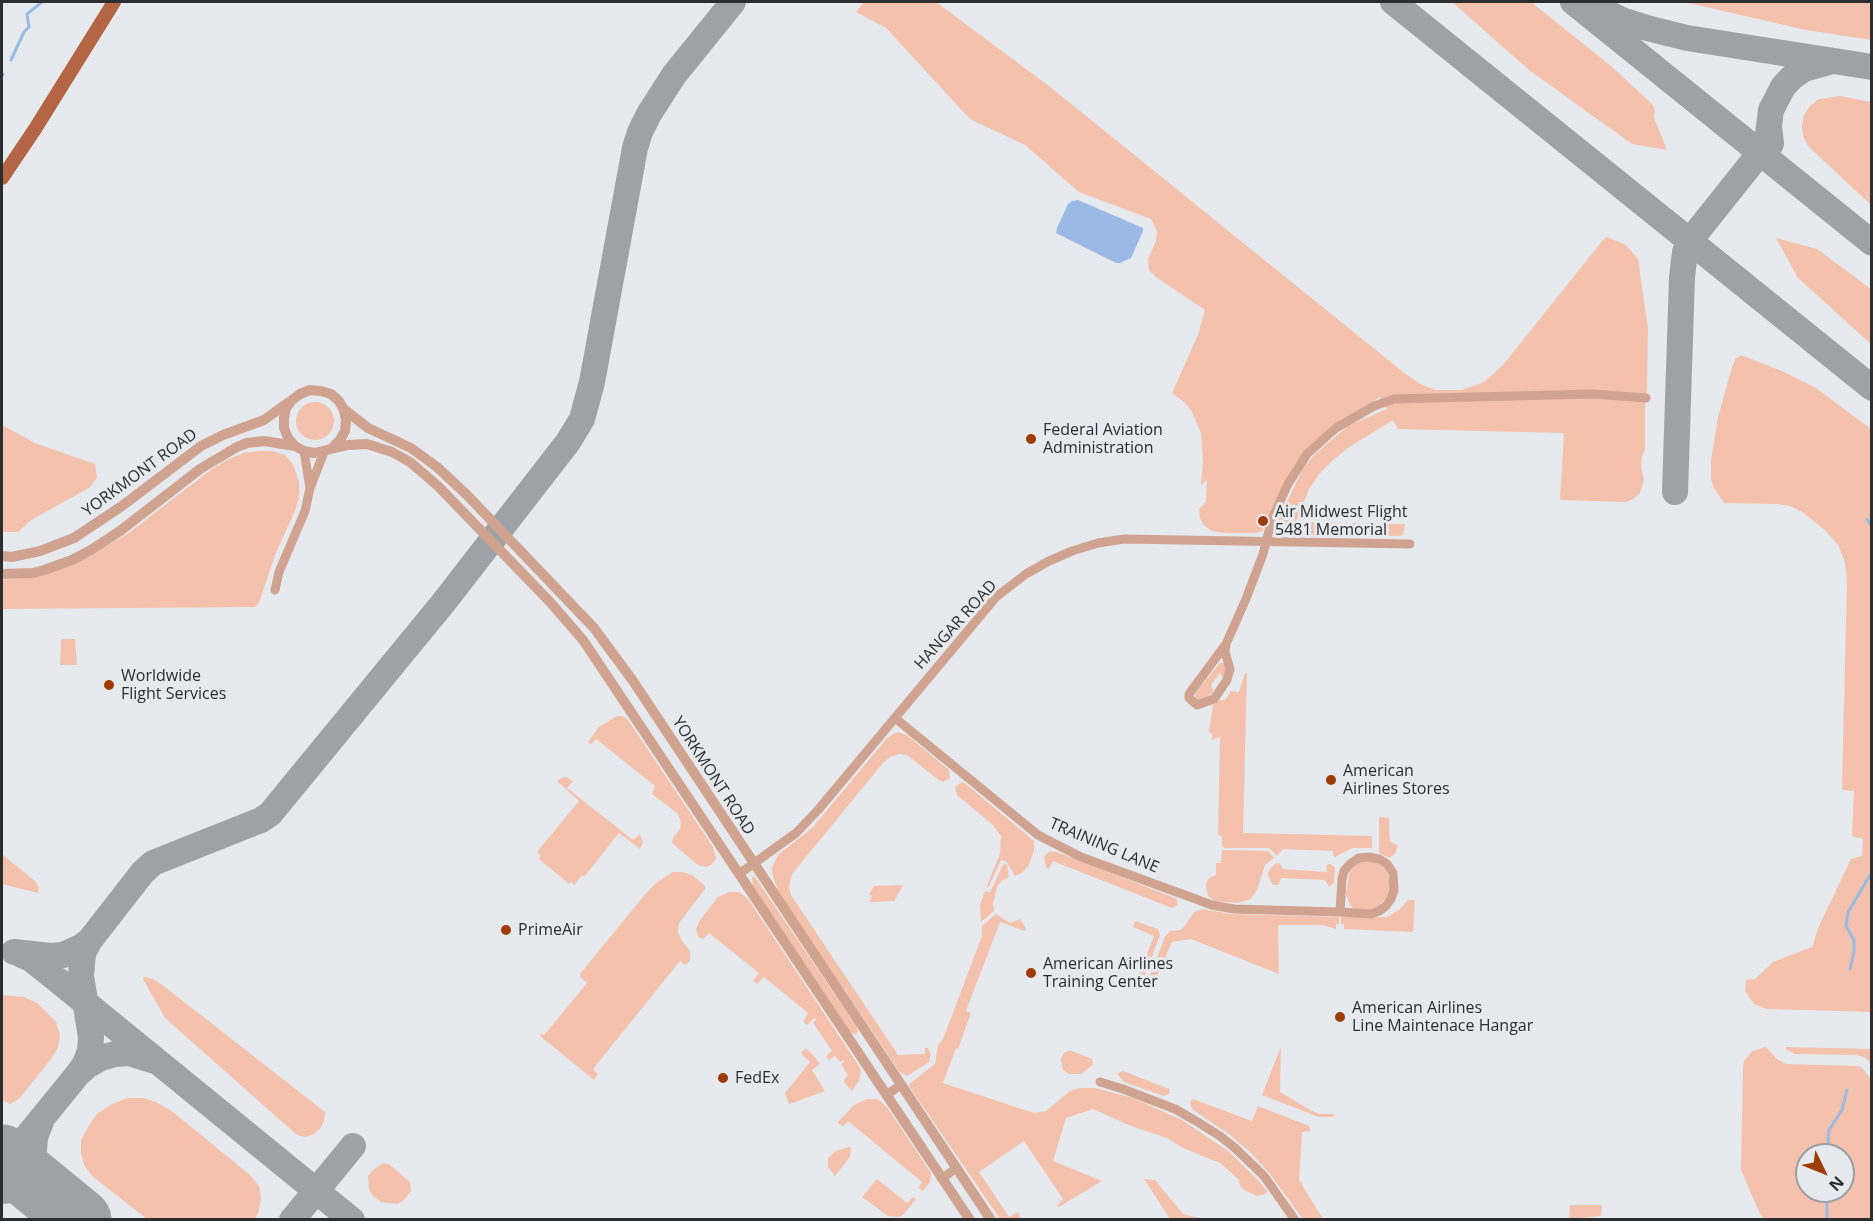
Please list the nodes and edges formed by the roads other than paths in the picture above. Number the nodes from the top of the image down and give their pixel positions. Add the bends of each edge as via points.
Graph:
1 (112, 2) edge
2 (2, 178) edge
3 (1646, 398) dead end
4 (292, 400) junction
5 (344, 410) junction
6 (299, 448) junction
7 (328, 449) junction
8 (310, 488) junction
9 (1265, 540) junction
10 (1410, 544) dead end
11 (2, 556) edge
12 (2, 574) edge
13 (274, 590) dead end
14 (1226, 644) junction
15 (895, 718) junction
16 (754, 864) junction
17 (739, 874) junction
18 (1340, 912) junction
19 (1100, 1082) dead end
20 (901, 1085) junction
21 (886, 1095) junction
22 (956, 1168) junction
23 (942, 1179) junction
24 (970, 1220) edge
25 (991, 1220) edge
26 (1295, 1220) edge

1 - 2 main road
3 - 9 street via 1593,394 1472,396 1394,399 1374,406 1336,428 1307,454 1288,484
4 - 5 street, YORKMONT ROAD via 310,390 321,390 331,394
4 - 6 street via 286,408 284,428
4 - 11 street, YORKMONT ROAD via 264,420 201,446 74,537 40,551
5 - 7 street via 345,431
5 - 16 street, YORKMONT ROAD via 437,467 594,628
6 - 7 street, YORKMONT ROAD via 314,453
6 - 8 street
6 - 12 street, YORKMONT ROAD via 264,441 237,447 214,459 91,550 33,573
7 - 8 street
7 - 17 street, YORKMONT ROAD via 367,444 392,452 438,486 583,640
8 - 13 street via 305,512
9 - 10 street, HANGAR ROAD
9 - 14 street via 1263,554
9 - 15 street, HANGAR ROAD via 1124,539 1080,548 1049,561 996,597
14 - 14 street via 1189,694 1197,705 1214,699 1227,680 1230,669
15 - 16 street, HANGAR ROAD via 796,833
15 - 18 street, TRAINING LANE via 1038,835 1071,852 1212,905
16 - 17 street, HANGAR ROAD
16 - 20 street, YORKMONT ROAD
17 - 21 street, YORKMONT ROAD
18 - 18 street, TRAINING LANE via 1371,914 1386,906 1395,881 1387,864 1369,857 1350,864 1342,879
19 - 26 street via 1175,1109 1220,1136 1260,1171
20 - 21 street
20 - 22 street, YORKMONT ROAD
21 - 23 street, YORKMONT ROAD
22 - 23 street
22 - 25 street, YORKMONT ROAD
23 - 24 street, YORKMONT ROAD

